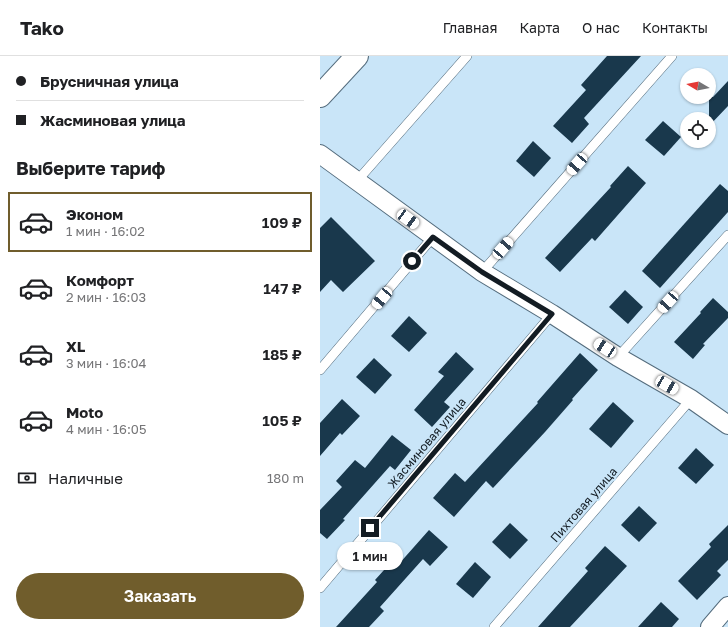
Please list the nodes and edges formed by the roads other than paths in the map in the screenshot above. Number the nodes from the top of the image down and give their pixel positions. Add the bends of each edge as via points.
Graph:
1 (357, 56) edge
2 (467, 56) edge
3 (672, 56) edge
4 (320, 96) edge
5 (320, 154) edge
6 (357, 181) junction
7 (728, 235) edge
8 (433, 237) junction
9 (482, 272) junction
10 (552, 314) junction
11 (618, 357) junction
12 (320, 370) edge
13 (691, 399) junction
14 (728, 425) edge
15 (320, 588) edge
16 (728, 606) edge
17 (494, 627) edge
18 (710, 627) edge

1 - 4 street
2 - 6 lane
3 - 9 lane
5 - 6 street
6 - 8 street
7 - 11 lane
8 - 9 street
8 - 12 lane
9 - 10 street
10 - 11 street
10 - 15 lane, Жасминовая улица
11 - 13 street
13 - 14 street
13 - 17 lane, Пихтовая улица
16 - 18 street

